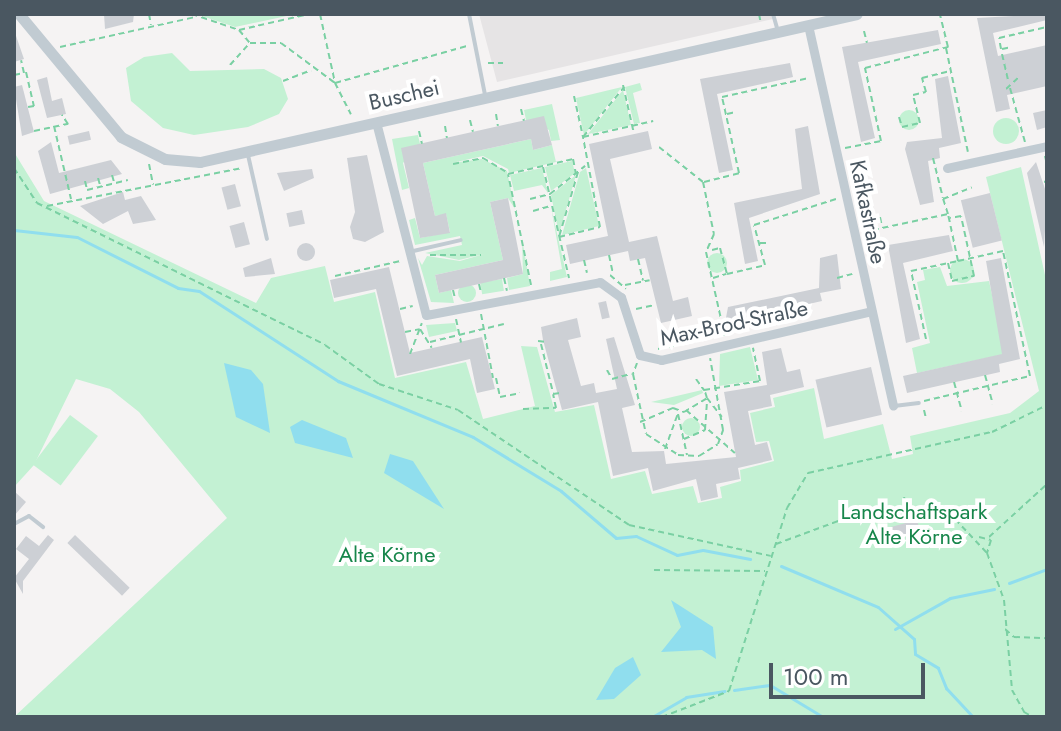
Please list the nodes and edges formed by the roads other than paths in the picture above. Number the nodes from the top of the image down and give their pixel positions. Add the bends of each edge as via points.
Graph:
1 (19, 14) edge
2 (469, 14) edge
3 (773, 14) edge
4 (857, 14) edge
5 (808, 25) junction
6 (778, 31) junction
7 (486, 97) junction
8 (376, 122) junction
9 (1047, 146) edge
10 (248, 153) junction
11 (947, 168) dead end
12 (267, 239) dead end
13 (461, 240) dead end
14 (406, 253) junction
15 (871, 311) junction
16 (922, 402) road end
17 (893, 406) joint
18 (14, 524) edge
19 (43, 527) dead end

1 - 10 street, Buschei via 130,145 200,162
2 - 7 lane
3 - 6 lane
4 - 5 street, Buschei
5 - 6 street, Buschei
5 - 15 street, Kafkastraße
6 - 7 street, Buschei
7 - 8 street, Buschei
8 - 10 street, Buschei
8 - 14 street
9 - 11 street
10 - 12 lane
13 - 14 lane
14 - 15 street, Max-Brod-Straße via 418,304 426,315 455,314 532,292 600,282 616,289 640,355 661,360 726,339
15 - 17 street, Kafkastraße
16 - 17 lane
18 - 19 lane via 29,516

